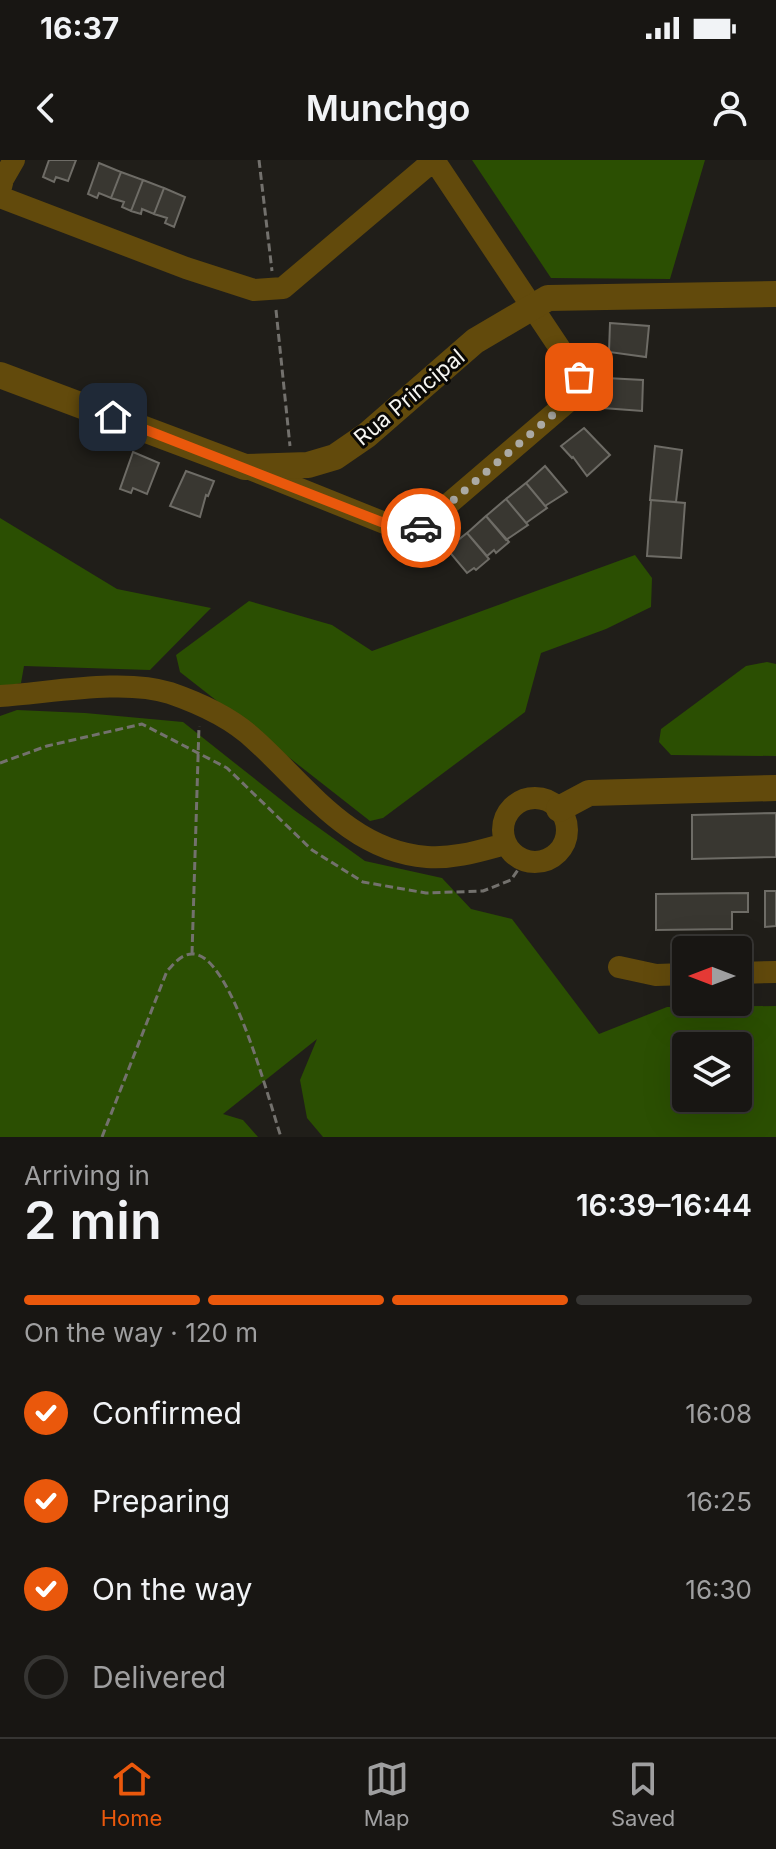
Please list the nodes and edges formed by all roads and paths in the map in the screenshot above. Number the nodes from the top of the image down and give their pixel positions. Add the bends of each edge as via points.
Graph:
1 (14, 160) edge
2 (259, 160) edge
3 (434, 160) edge
4 (0, 191) edge
5 (0, 197) edge
6 (274, 289) junction
7 (776, 294) edge
8 (533, 306) junction
9 (0, 375) edge
10 (335, 457) junction
11 (292, 465) junction
12 (245, 467) junction
13 (325, 498) junction
14 (0, 696) edge
15 (200, 705) junction
16 (198, 752) junction
17 (0, 763) edge
18 (776, 788) edge
19 (559, 809) junction
20 (505, 844) junction
21 (192, 954) junction
22 (619, 967) dead end
23 (776, 972) edge
24 (752, 973) edge
25 (672, 974) edge
26 (102, 1137) edge
27 (281, 1137) edge

1 - 4 street
2 - 6 path
3 - 6 street via 283,288
3 - 8 street
5 - 6 street via 186,268 254,290
6 - 11 path
7 - 8 street, Rua Principal via 548,298
8 - 10 street, Rua Principal via 475,341
8 - 13 street via 579,377 577,394 418,530 407,532
9 - 12 street, Rua Principal
10 - 11 street, Rua Principal
10 - 13 street via 322,473
11 - 12 street, Rua Principal
12 - 13 street
14 - 15 street via 131,686
15 - 16 path
15 - 20 street via 253,738 320,806 387,848 426,857 460,856
16 - 17 path via 142,724
16 - 21 path
18 - 19 street via 589,793
19 - 20 street via 536,798 512,807 502,831
19 - 20 street via 565,819 565,842 549,859 524,861
21 - 26 path via 167,971
21 - 27 path via 205,958 222,979 246,1027
22 - 25 street
23 - 24 street

